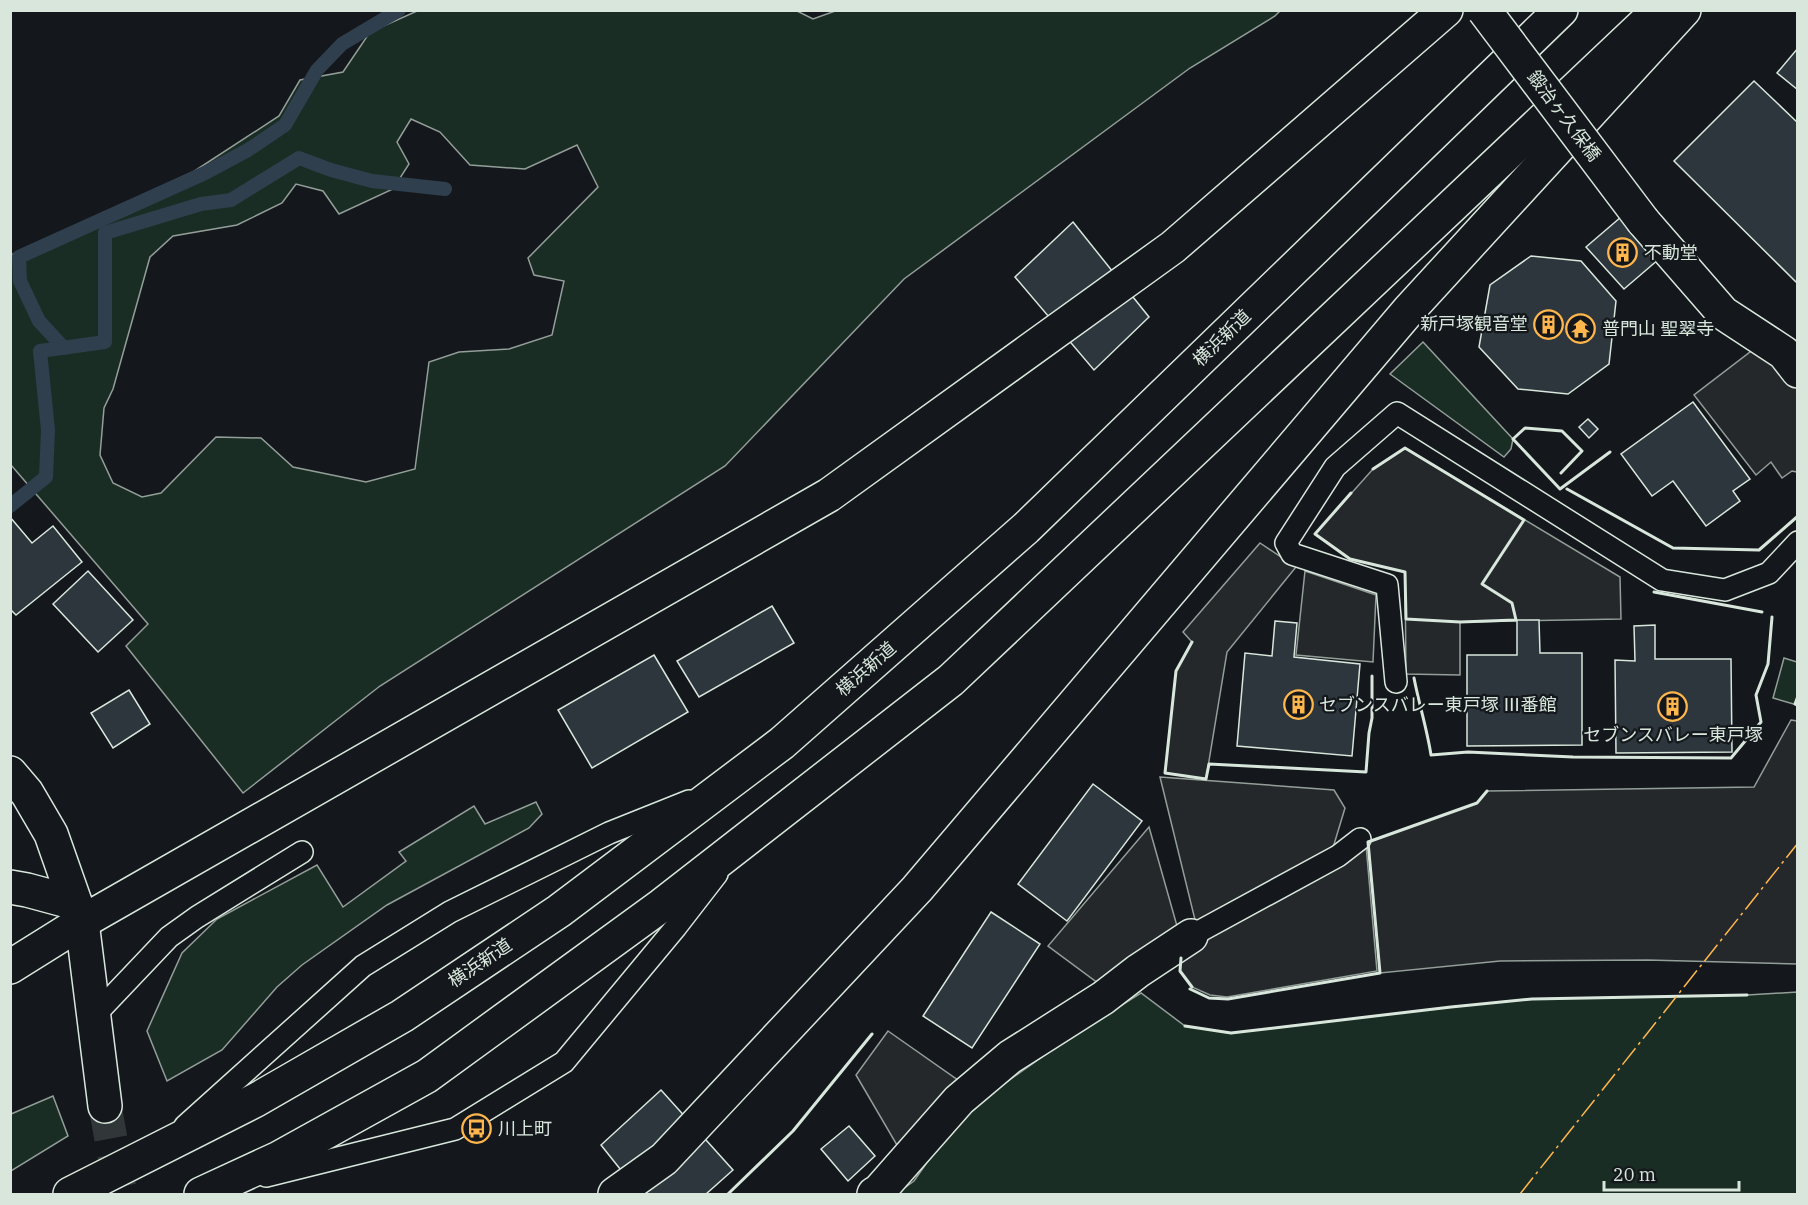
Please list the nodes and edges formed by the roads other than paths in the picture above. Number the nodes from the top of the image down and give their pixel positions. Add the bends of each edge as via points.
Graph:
1 (1446, 10) edge
2 (1484, 10) edge
3 (1561, 10) edge
4 (1659, 10) edge
5 (1684, 10) edge
6 (1797, 371) edge
7 (1797, 542) edge
8 (1396, 682) dead end
9 (10, 773) edge
10 (720, 789) junction
11 (1360, 839) dead end
12 (738, 847) junction
13 (302, 852) dead end
14 (10, 887) edge
15 (79, 913) junction
16 (1191, 936) joint
17 (10, 967) edge
18 (94, 1016) junction
19 (105, 1106) tunnel mouth
20 (160, 1148) junction
21 (206, 1192) edge
22 (70, 1194) edge
23 (615, 1194) edge
24 (874, 1194) edge

1 - 15 main road via 1173,247 829,495
2 - 6 main road, 鍛治ヶ久保橋, bridge via 1643,221 1723,313 1784,353
3 - 10 main road, 横浜新道 via 1026,528 782,743
4 - 12 main road via 951,680
5 - 23 main road via 1410,310 917,889 664,1159
7 - 8 lane via 1769,573 1725,590 1662,580 1397,413 1335,467 1286,543 1292,554 1387,585
9 - 15 main road via 51,834
10 - 20 main road, 横浜新道 via 559,911 402,1016 256,1100
10 - 20 lane via 598,838 450,912 363,966
11 - 16 lane via 1338,856
12 - 21 main road via 427,1076 279,1158
12 - 21 lane via 564,1062 455,1129
13 - 18 lane via 169,937
14 - 15 main road via 27,890
15 - 17 main road
15 - 18 main road
16 - 24 main road via 1010,1057 959,1100
18 - 19 main road
20 - 22 main road, 横浜新道

